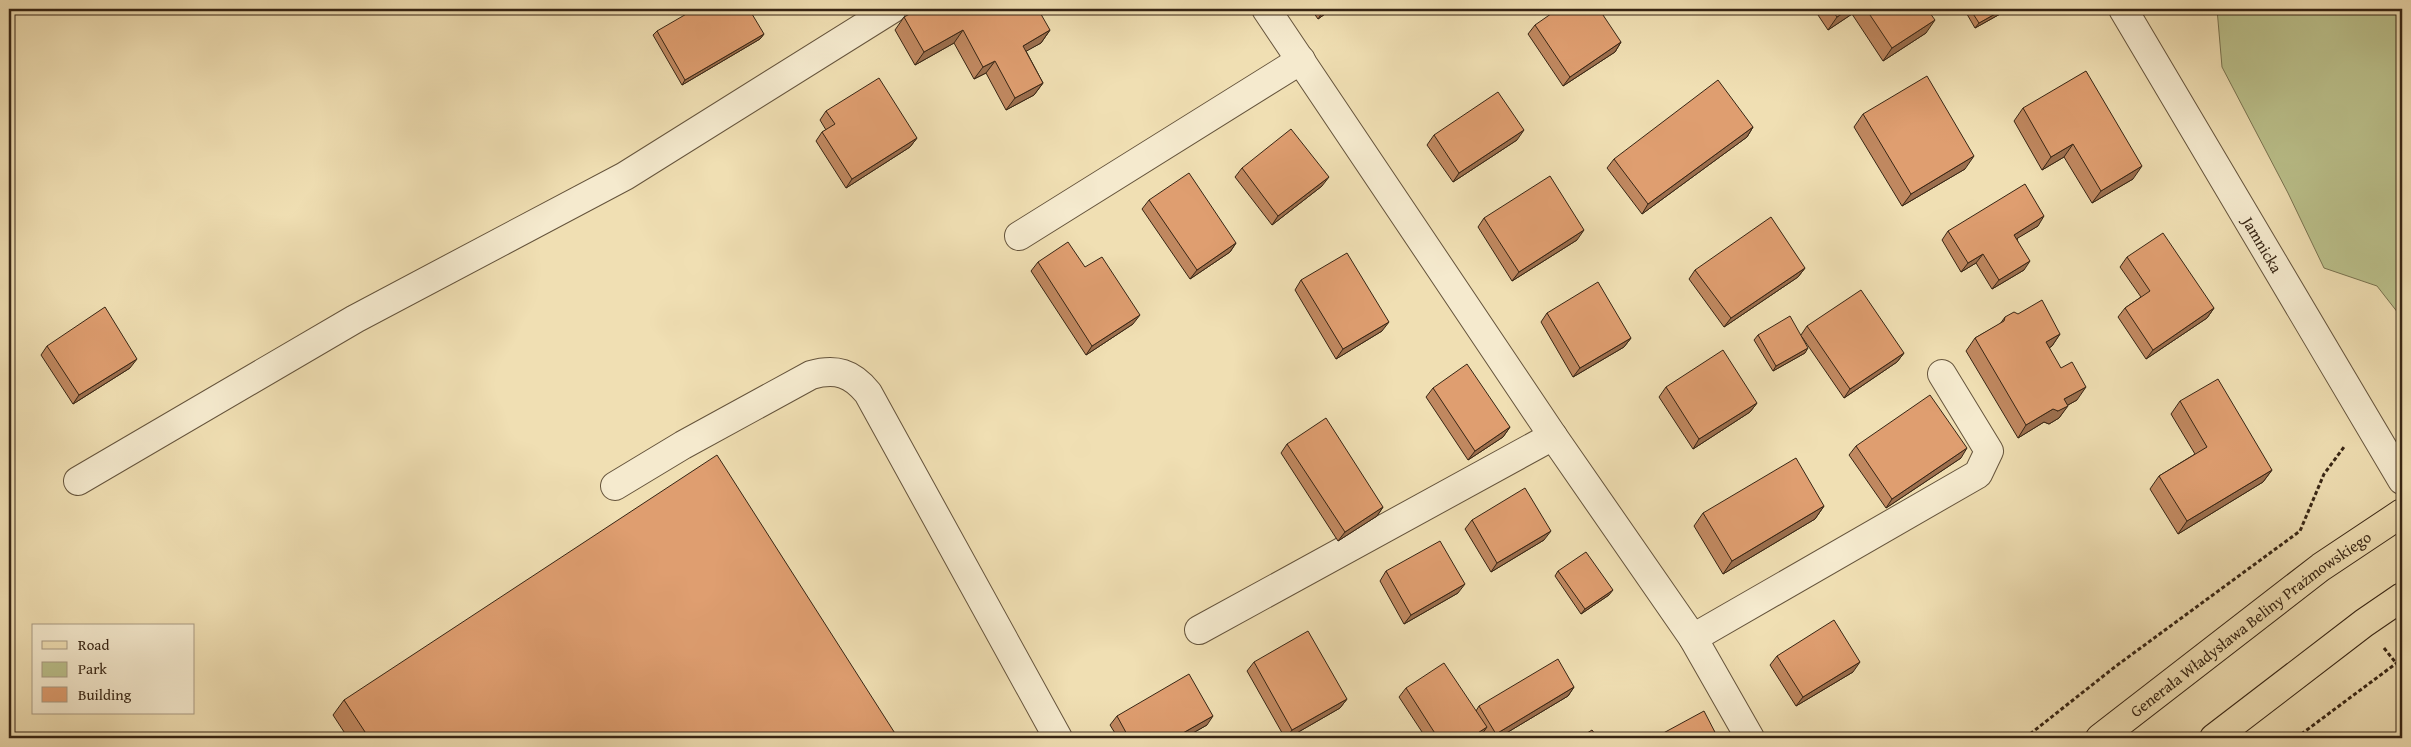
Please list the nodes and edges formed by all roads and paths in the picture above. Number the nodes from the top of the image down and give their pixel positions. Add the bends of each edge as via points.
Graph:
1 (892, 9) edge
2 (1266, 9) edge
3 (2123, 9) edge
4 (1301, 60) junction
5 (1019, 236) dead end
6 (1942, 374) dead end
7 (1553, 436) junction
8 (2350, 443) dead end
9 (2402, 480) edge
10 (78, 481) dead end
11 (615, 486) dead end
12 (2402, 513) edge
13 (2402, 597) edge
14 (1199, 630) dead end
15 (1693, 638) junction
16 (2383, 648) dead end
17 (2402, 658) edge
18 (2396, 663) junction
19 (1058, 738) edge
20 (1750, 738) edge
21 (2025, 738) edge
22 (2100, 738) edge
23 (2214, 738) edge
24 (2296, 738) edge

1 - 10 street via 624,176 354,319
2 - 4 street
3 - 9 street, Jamnicka
4 - 5 street
4 - 7 street
6 - 15 street via 1989,451 1978,474
7 - 14 street
7 - 15 street
8 - 21 path via 2342,448 2324,474 2300,531 2116,666
11 - 19 street via 683,444 811,375 834,370 848,374 868,393
12 - 22 main road, Generała Władysława Beliny Prażmowskiego via 2321,567
13 - 23 main road
15 - 20 street
16 - 18 path
17 - 18 path
18 - 24 path

